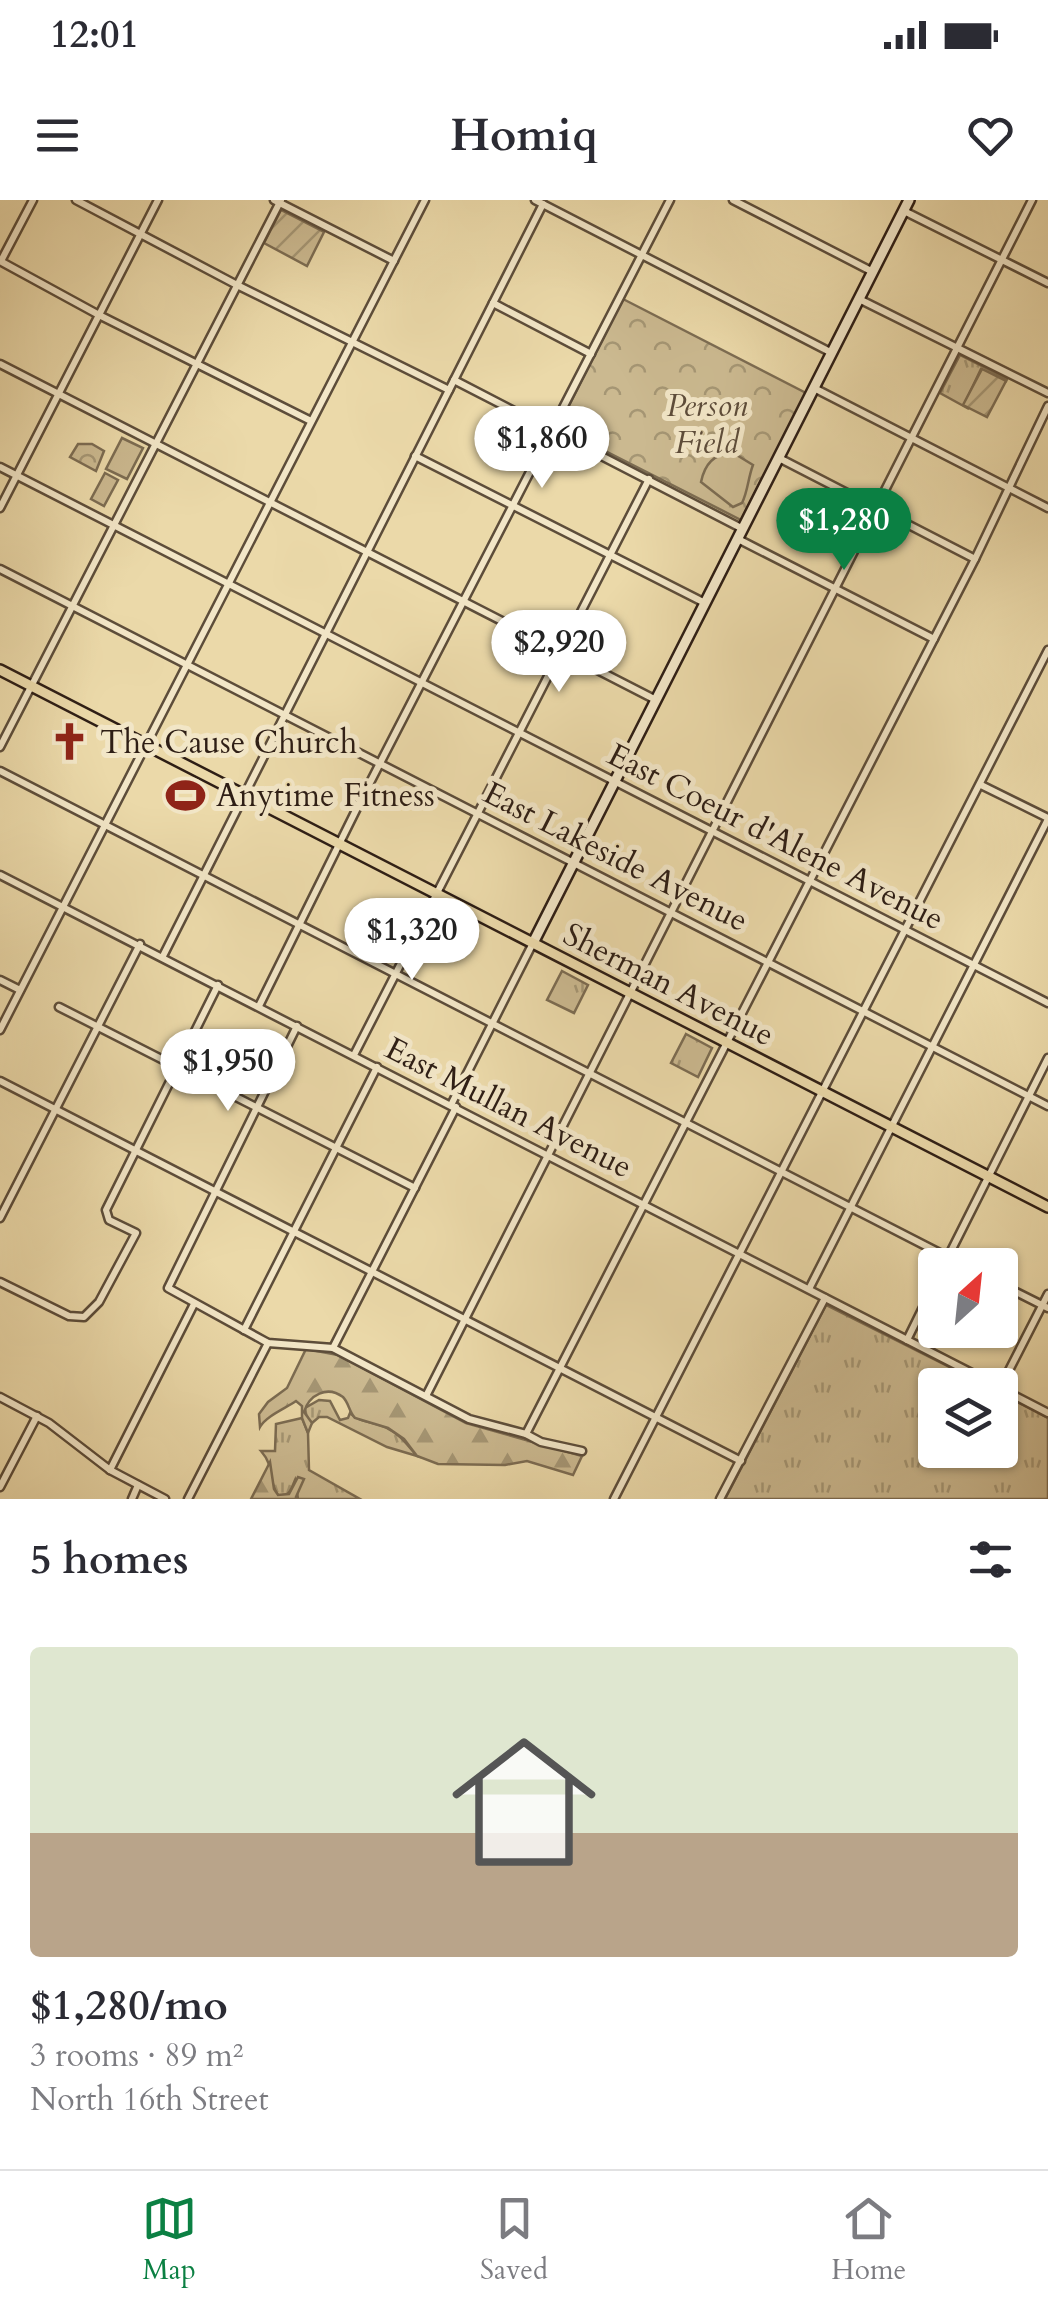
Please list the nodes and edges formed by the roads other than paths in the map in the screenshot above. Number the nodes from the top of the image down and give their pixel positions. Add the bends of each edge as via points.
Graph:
1 (33, 200) edge
2 (76, 200) edge
3 (158, 200) edge
4 (426, 200) edge
5 (670, 200) edge
6 (733, 200) edge
7 (909, 200) edge
8 (1032, 200) edge
9 (278, 201) edge
10 (539, 202) edge
11 (904, 211) junction
12 (140, 234) junction
13 (642, 255) junction
14 (1002, 260) junction
15 (394, 261) junction
16 (0, 262) edge
17 (873, 272) junction
18 (1048, 283) edge
19 (238, 285) junction
20 (859, 299) junction
21 (493, 303) junction
22 (99, 315) junction
23 (353, 342) junction
24 (958, 348) junction
25 (832, 353) junction
26 (591, 354) junction
27 (0, 364) edge
28 (198, 364) junction
29 (454, 380) junction
30 (814, 388) junction
31 (449, 390) junction
32 (1048, 393) edge
33 (58, 394) junction
34 (1048, 406) edge
35 (311, 421) junction
36 (552, 430) junction
37 (912, 439) junction
38 (157, 445) junction
39 (416, 456) junction
40 (778, 458) junction
41 (0, 467) edge
42 (17, 476) junction
43 (649, 479) junction
44 (1008, 488) junction
45 (270, 502) junction
46 (514, 506) junction
47 (0, 508) edge
48 (1048, 508) edge
49 (878, 510) junction
50 (115, 525) junction
51 (743, 529) junction
52 (738, 540) junction
53 (367, 552) junction
54 (610, 555) junction
55 (975, 559) junction
56 (0, 569) edge
57 (228, 583) junction
58 (837, 590) junction
59 (464, 603) junction
60 (706, 603) junction
61 (72, 606) junction
62 (326, 632) junction
63 (934, 640) junction
64 (1048, 650) edge
65 (561, 652) junction
66 (186, 664) junction
67 (0, 670) edge
68 (424, 683) junction
69 (31, 686) junction
70 (656, 700) junction
71 (284, 714) junction
72 (518, 732) junction
73 (145, 744) junction
74 (0, 747) edge
75 (380, 763) junction
76 (0, 771) edge
77 (615, 782) junction
78 (981, 785) junction
79 (242, 795) junction
80 (477, 812) junction
81 (1048, 818) edge
82 (103, 825) junction
83 (713, 832) junction
84 (339, 844) junction
85 (574, 862) junction
86 (0, 875) edge
87 (202, 875) junction
88 (810, 882) junction
89 (436, 894) junction
90 (63, 907) junction
91 (672, 912) junction
92 (299, 926) junction
93 (907, 931) junction
94 (533, 942) junction
95 (140, 944) junction
96 (163, 956) junction
97 (769, 962) junction
98 (974, 965) junction
99 (396, 974) junction
100 (0, 980) edge
101 (218, 985) junction
102 (20, 990) junction
103 (630, 993) junction
104 (1048, 1003) edge
105 (259, 1006) junction
106 (59, 1007) dead end
107 (866, 1012) junction
108 (492, 1024) junction
109 (298, 1026) junction
110 (98, 1027) junction
111 (0, 1030) edge
112 (727, 1043) junction
113 (932, 1046) junction
114 (354, 1055) junction
115 (1048, 1058) edge
116 (378, 1067) junction
117 (178, 1068) junction
118 (589, 1074) junction
119 (0, 1081) edge
120 (823, 1092) junction
121 (1028, 1096) junction
122 (453, 1106) junction
123 (1048, 1106) edge
124 (256, 1108) junction
125 (56, 1110) junction
126 (686, 1123) junction
127 (890, 1125) junction
128 (336, 1148) junction
129 (135, 1150) junction
130 (547, 1156) junction
131 (782, 1172) junction
132 (987, 1176) junction
133 (414, 1188) junction
134 (214, 1191) junction
135 (644, 1205) junction
136 (1048, 1207) edge
137 (850, 1208) junction
138 (0, 1218) edge
139 (294, 1232) junction
140 (922, 1248) edge
141 (952, 1248) edge
142 (741, 1254) junction
143 (372, 1272) junction
144 (0, 1282) edge
145 (809, 1289) junction
146 (1018, 1293) edge
147 (1048, 1294) edge
148 (824, 1298) junction
149 (194, 1304) junction
150 (1045, 1306) edge
151 (463, 1318) junction
152 (918, 1318) edge
153 (244, 1330) junction
154 (907, 1340) junction
155 (268, 1343) junction
156 (333, 1348) junction
157 (560, 1368) junction
158 (962, 1368) edge
159 (1008, 1368) edge
160 (426, 1396) junction
161 (0, 1397) edge
162 (1018, 1397) edge
163 (1048, 1413) edge
164 (36, 1416) junction
165 (656, 1417) junction
166 (526, 1434) junction
167 (582, 1451) dead end
168 (741, 1461) junction
169 (110, 1470) junction
170 (138, 1485) junction
171 (0, 1487) edge
172 (132, 1499) edge
173 (166, 1499) edge
174 (188, 1499) edge
175 (614, 1499) edge
176 (720, 1499) edge

1 - 16 street
2 - 12 street
3 - 12 street
4 - 15 street
5 - 13 street
6 - 17 street
7 - 11 main road
8 - 14 street
9 - 15 street
9 - 19 street
10 - 13 street
10 - 21 street
11 - 14 street
11 - 17 main road
12 - 19 street
12 - 22 street
13 - 25 street
13 - 26 street
14 - 18 street
14 - 24 street
15 - 23 street
16 - 22 street
17 - 20 main road
19 - 23 street
19 - 28 street
20 - 24 street
20 - 25 main road
21 - 26 street
21 - 29 street
22 - 28 street
22 - 33 street
23 - 31 street
23 - 35 street
24 - 32 street
24 - 37 street
25 - 30 main road
26 - 36 street
27 - 33 street
28 - 35 street
28 - 38 street
29 - 31 street
29 - 36 street
30 - 37 street
30 - 40 main road
31 - 39 street
33 - 38 street
33 - 42 street
34 - 44 street
35 - 45 street
36 - 43 street
36 - 46 street
37 - 44 street
37 - 49 street
38 - 45 street
38 - 50 street
39 - 46 street
39 - 53 street
40 - 49 street
40 - 51 main road
41 - 42 street, East Coeur d'Alene Avenue
42 - 47 street
42 - 50 street, East Coeur d'Alene Avenue
43 - 51 street
43 - 54 street
44 - 48 street
44 - 55 street
45 - 53 street
45 - 57 street
46 - 54 street
46 - 59 street
49 - 55 street
49 - 58 street
50 - 57 street, East Coeur d'Alene Avenue
50 - 61 street
51 - 52 main road
52 - 58 street
52 - 60 main road
53 - 59 street
53 - 62 street
54 - 60 street
54 - 65 street
55 - 63 street
56 - 61 street, East Lakeside Avenue
57 - 62 street, East Coeur d'Alene Avenue
57 - 66 street
58 - 63 street
58 - 83 street
59 - 65 street
59 - 68 street
60 - 70 main road
61 - 66 street, East Lakeside Avenue
61 - 69 street
62 - 68 street, East Coeur d'Alene Avenue
62 - 71 street
63 - 88 street
64 - 78 street
65 - 70 street
65 - 72 street
66 - 71 street, East Lakeside Avenue
66 - 73 street
67 - 69 main road, Sherman Avenue
68 - 72 street, East Coeur d'Alene Avenue
68 - 75 street
69 - 73 main road, Sherman Avenue
69 - 74 street
70 - 77 main road
71 - 75 street, East Lakeside Avenue
71 - 79 street
72 - 77 street, East Coeur d'Alene Avenue
72 - 80 street
73 - 79 main road, Sherman Avenue
73 - 82 street
75 - 80 street, East Lakeside Avenue
75 - 84 street
76 - 82 street
77 - 83 street, East Coeur d'Alene Avenue
77 - 85 main road
78 - 81 street
78 - 93 street
79 - 84 main road, Sherman Avenue
79 - 87 street
80 - 85 street, East Lakeside Avenue
80 - 89 street
81 - 98 street
82 - 87 street
82 - 90 street
83 - 88 street, East Coeur d'Alene Avenue
83 - 91 street
84 - 89 main road, Sherman Avenue
84 - 92 street
85 - 91 street, East Lakeside Avenue
85 - 94 main road
86 - 90 street, East Mullan Avenue
87 - 92 street
87 - 96 street
88 - 93 street, East Coeur d'Alene Avenue
88 - 97 street
89 - 94 main road, Sherman Avenue
89 - 99 street
90 - 95 street, East Mullan Avenue
90 - 102 street
91 - 97 street, East Lakeside Avenue
91 - 103 street
92 - 99 street
92 - 105 street
93 - 98 street, East Coeur d'Alene Avenue
93 - 107 street
94 - 103 main road, Sherman Avenue
94 - 108 street
95 - 96 street, East Mullan Avenue
95 - 110 street
96 - 101 street, East Mullan Avenue
97 - 107 street, East Lakeside Avenue
97 - 112 street
98 - 104 street, East Coeur d'Alene Avenue
98 - 113 street
99 - 108 street
99 - 114 street
100 - 102 street
101 - 105 street, East Mullan Avenue
101 - 117 street
102 - 111 street
103 - 112 main road, Sherman Avenue
103 - 118 street
105 - 109 street, East Mullan Avenue
106 - 110 street
107 - 113 street, East Lakeside Avenue
107 - 120 street
108 - 118 street
108 - 122 street
109 - 114 street, East Mullan Avenue
109 - 124 street
110 - 117 street
110 - 125 street
112 - 120 main road, Sherman Avenue
112 - 126 street
113 - 121 street, East Lakeside Avenue
113 - 127 street
114 - 116 street, East Mullan Avenue
115 - 121 street
116 - 122 street, East Mullan Avenue
116 - 128 street
117 - 124 street
117 - 129 street
118 - 126 street
118 - 130 street
119 - 125 street
120 - 127 main road, Sherman Avenue
120 - 131 street
121 - 123 street, East Lakeside Avenue
121 - 132 street
122 - 130 street, East Mullan Avenue
122 - 133 street
124 - 128 street
124 - 134 street
125 - 129 street
125 - 138 street
126 - 131 street
126 - 135 street
127 - 132 main road, Sherman Avenue
127 - 137 street
128 - 133 street
128 - 139 street
129 - 134 street
129 - 144 street via 106,1210 109,1220 136,1233 99,1302 84,1316 69,1316
130 - 135 street, East Mullan Avenue
130 - 151 street
131 - 137 street
131 - 142 street
132 - 136 main road, Sherman Avenue
132 - 141 street
133 - 143 street
134 - 139 street
134 - 149 street via 168,1283
135 - 142 street, East Mullan Avenue
135 - 157 street
137 - 140 street
137 - 145 street
139 - 143 street
139 - 153 street
142 - 145 street, East Mullan Avenue
142 - 165 street
143 - 151 street
143 - 156 street
145 - 148 street, East Mullan Avenue
146 - 150 street
147 - 150 street
148 - 154 street, East Mullan Avenue
148 - 168 street
149 - 153 street
149 - 169 street
150 - 159 street
151 - 157 street
151 - 160 street
152 - 154 street
153 - 155 street
154 - 158 street, East Mullan Avenue
155 - 156 street
155 - 174 street
156 - 160 street
157 - 165 street
157 - 166 street
160 - 166 street via 468,1419
161 - 164 street
162 - 163 street, East Mullan Avenue
164 - 169 street
164 - 171 street
165 - 168 street
165 - 175 street
166 - 167 street
168 - 176 street
169 - 170 street
170 - 172 street
170 - 173 street

